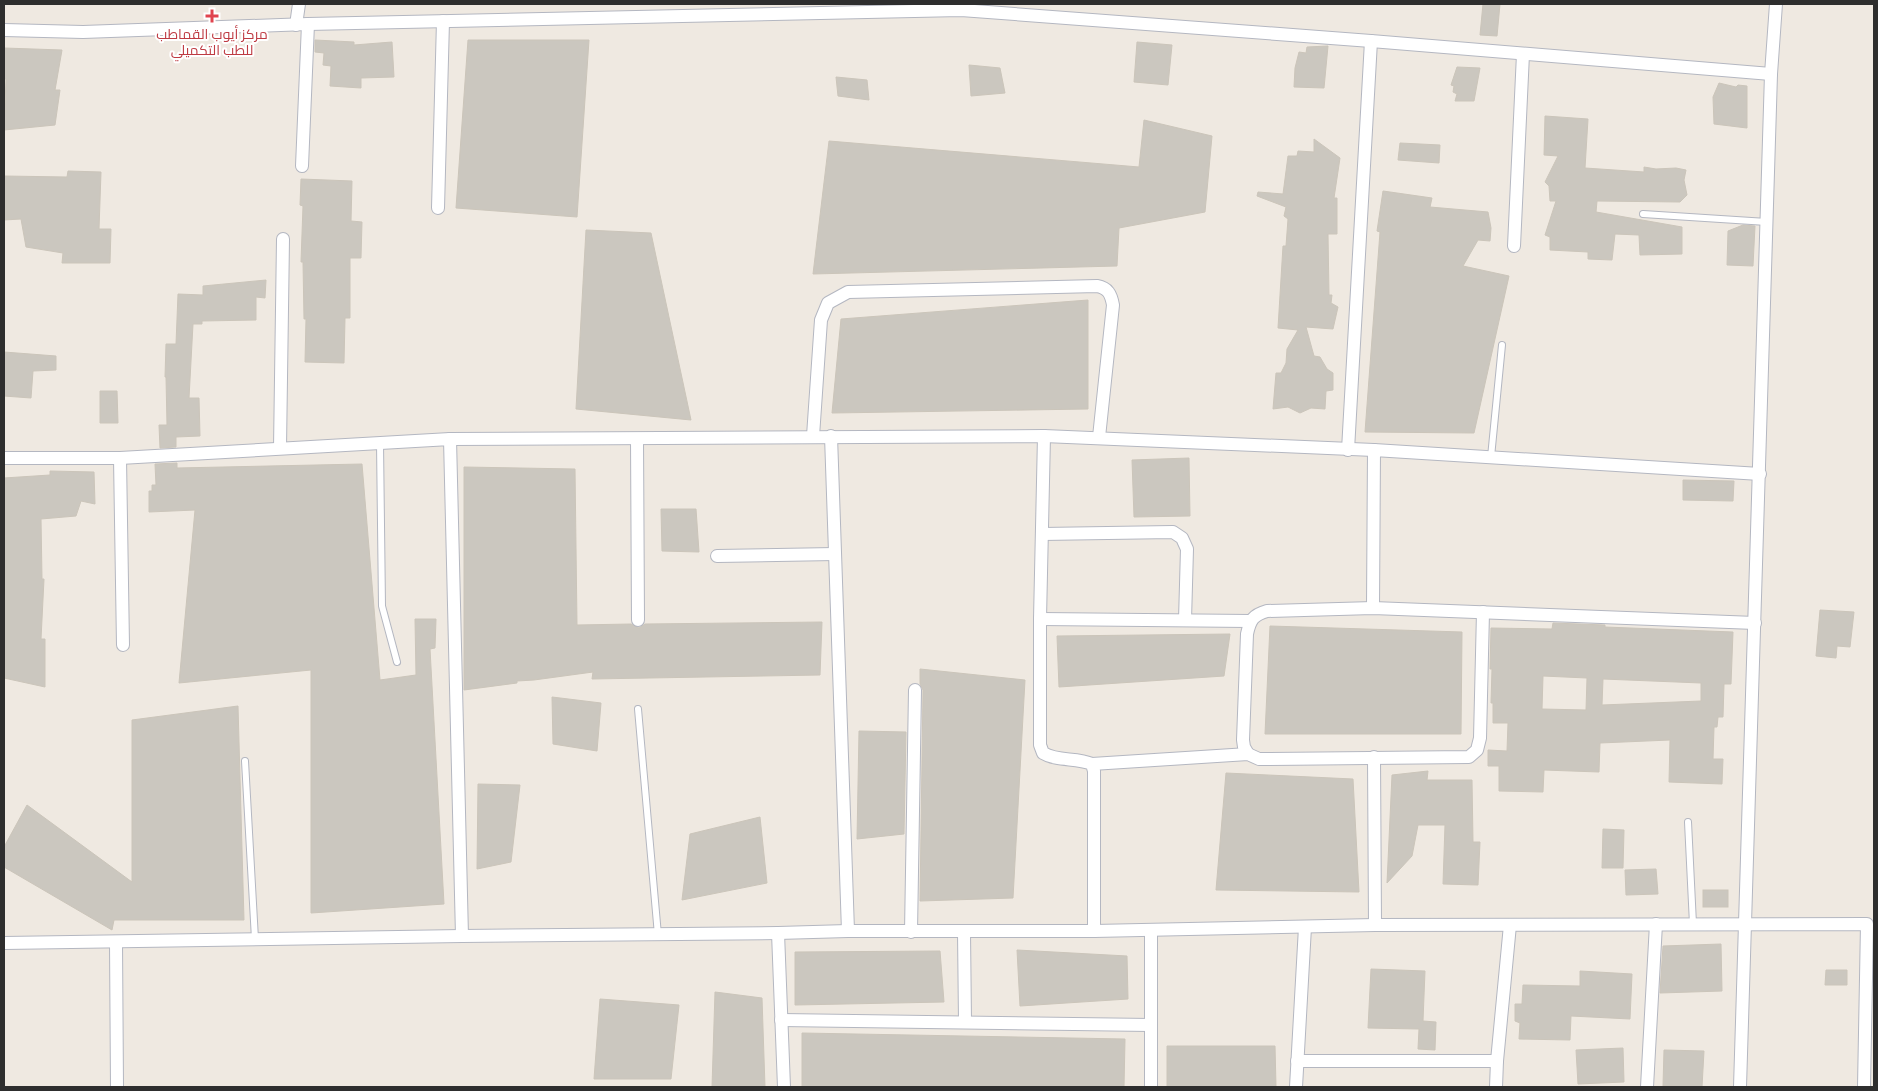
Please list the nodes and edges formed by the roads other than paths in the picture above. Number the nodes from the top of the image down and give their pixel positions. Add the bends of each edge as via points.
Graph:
1 (299, 4) edge
2 (1776, 4) edge
3 (962, 7) edge
4 (443, 21) junction
5 (302, 24) junction
6 (4, 30) edge
7 (1371, 41) junction
8 (1523, 54) junction
9 (1771, 74) junction
10 (302, 166) dead end
11 (438, 208) dead end
12 (1643, 214) dead end
13 (1767, 222) junction
14 (283, 239) dead end
15 (1514, 246) dead end
16 (1502, 345) dead end
17 (813, 436) junction
18 (831, 436) junction
19 (1044, 436) junction
20 (1099, 437) junction
21 (450, 439) junction
22 (637, 439) junction
23 (380, 442) junction
24 (280, 448) junction
25 (1348, 450) junction
26 (1374, 450) junction
27 (1491, 457) junction
28 (4, 458) edge
29 (120, 458) junction
30 (1760, 474) junction
31 (1042, 534) junction
32 (835, 554) junction
33 (717, 556) dead end
34 (1373, 608) junction
35 (1483, 612) junction
36 (1040, 619) junction
37 (638, 620) dead end
38 (1185, 620) junction
39 (1250, 621) junction
40 (1755, 623) junction
41 (123, 645) dead end
42 (398, 662) dead end
43 (915, 690) dead end
44 (638, 710) dead end
45 (1248, 754) junction
46 (1374, 757) junction
47 (246, 761) dead end
48 (1092, 764) junction
49 (1688, 822) dead end
50 (1746, 923) junction
51 (1656, 924) junction
52 (1693, 924) junction
53 (1871, 924) edge
54 (1375, 925) junction
55 (1510, 925) junction
56 (1305, 927) junction
57 (1151, 930) junction
58 (848, 931) junction
59 (1094, 931) junction
60 (911, 932) junction
61 (964, 932) junction
62 (778, 934) junction
63 (658, 935) junction
64 (462, 936) junction
65 (255, 940) junction
66 (116, 942) junction
67 (4, 943) edge
68 (781, 1020) junction
69 (965, 1022) junction
70 (1151, 1025) junction
71 (1297, 1061) junction
72 (1497, 1061) junction
73 (116, 1087) edge
74 (784, 1087) edge
75 (1151, 1087) edge
76 (1296, 1087) edge
77 (1496, 1087) edge
78 (1647, 1087) edge
79 (1740, 1087) edge
80 (1864, 1087) edge

1 - 5 street
2 - 9 street
3 - 4 street
3 - 7 street
4 - 5 street
4 - 11 street
5 - 6 street via 83,32
5 - 10 street
7 - 8 street
7 - 25 street
8 - 9 street
8 - 15 street
9 - 13 street
12 - 13 lane
13 - 30 street
14 - 24 street
16 - 27 lane
17 - 18 street
17 - 20 street via 820,320 828,303 848,292 1097,286 1111,294 1113,305
17 - 22 street
18 - 19 street
18 - 32 street
19 - 20 street
19 - 31 street
20 - 25 street
21 - 22 street
21 - 23 street
21 - 64 street
22 - 37 street
23 - 24 street
23 - 42 lane via 382,606
24 - 29 street
25 - 26 street
26 - 27 street
26 - 34 street
27 - 30 street
28 - 29 street
29 - 41 street
30 - 40 street
31 - 36 street
31 - 38 street via 1173,532 1182,538 1186,549
32 - 33 street
32 - 58 street
34 - 35 street
34 - 39 street via 1267,611
35 - 40 street
35 - 46 street via 1477,750 1469,757
36 - 38 street
36 - 48 street via 1040,745 1050,758 1084,760
38 - 39 street
39 - 45 street via 1246,634 1243,740
40 - 50 street
43 - 60 street
44 - 63 lane
45 - 46 street via 1259,759
45 - 48 street
46 - 54 street
47 - 65 lane
48 - 59 street
49 - 52 lane
50 - 52 street
50 - 53 street
50 - 79 street
51 - 52 street
51 - 55 street
51 - 78 street
53 - 80 street
54 - 55 street
54 - 56 street
55 - 72 street
56 - 57 street
56 - 71 street
57 - 59 street
57 - 70 street
58 - 60 street
58 - 62 street
59 - 61 street
60 - 61 street
61 - 69 street
62 - 63 street
62 - 68 street
63 - 64 street
64 - 65 street
65 - 66 street
66 - 67 street
66 - 73 street
68 - 69 street
68 - 74 street
69 - 70 street
70 - 75 street
71 - 72 street
71 - 76 street
72 - 77 street

